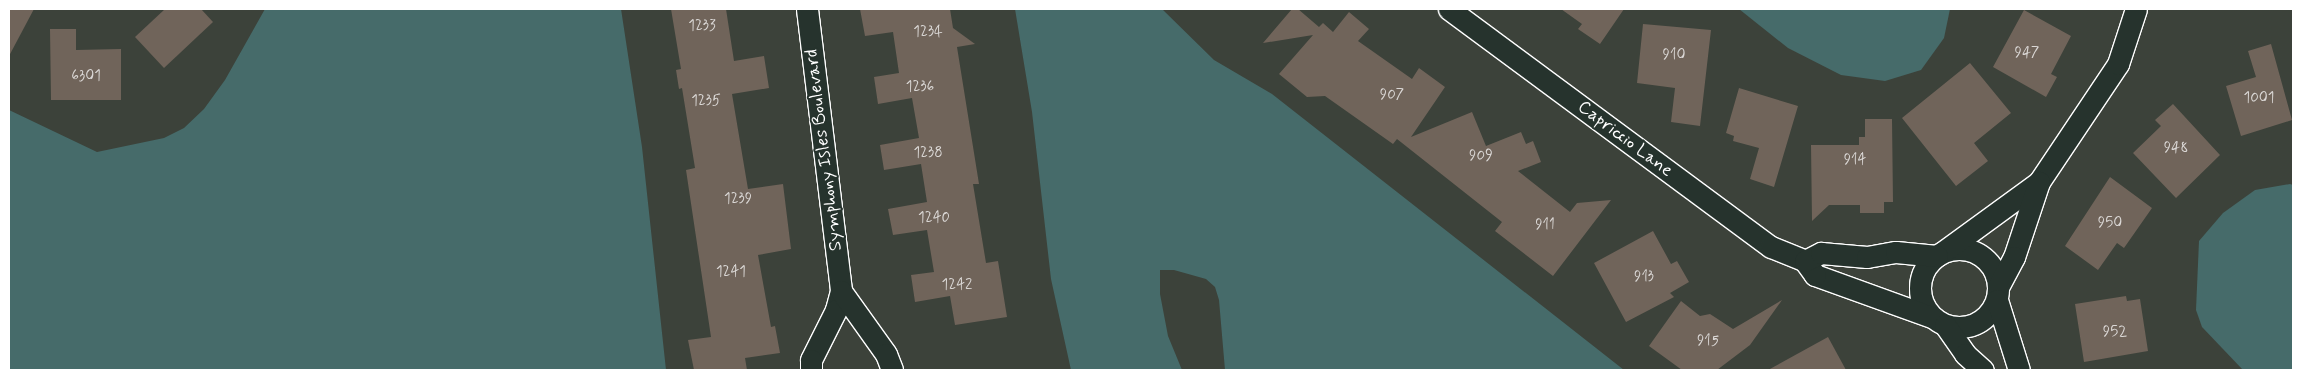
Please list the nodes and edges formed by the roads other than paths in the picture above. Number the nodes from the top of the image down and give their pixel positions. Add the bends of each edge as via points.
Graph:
1 (807, 9) edge
2 (1449, 9) edge
3 (2136, 9) edge
4 (2038, 182) junction
5 (1940, 254) junction
6 (1805, 261) junction
7 (841, 291) junction
8 (1998, 294) junction
9 (1939, 321) junction
10 (811, 370) edge
11 (892, 370) edge
12 (1983, 370) edge
13 (2019, 370) edge

1 - 7 street, Symphony Isles Boulevard
2 - 6 street, Capriccio Lane via 1771,247
3 - 4 street via 2118,64
4 - 5 street
4 - 8 street via 2014,258
5 - 6 street via 1896,252 1867,257 1821,253
5 - 8 street via 1968,250 1980,255 1990,263
5 - 9 street via 1925,270 1921,283 1923,302
6 - 9 street, Capriccio Lane via 1815,275
7 - 10 street, Symphony Isles Boulevard via 836,310 811,360
7 - 11 street, Symphony Isles Boulevard via 886,354
8 - 9 street via 1982,320 1958,328
8 - 13 street
9 - 12 street via 1965,354

